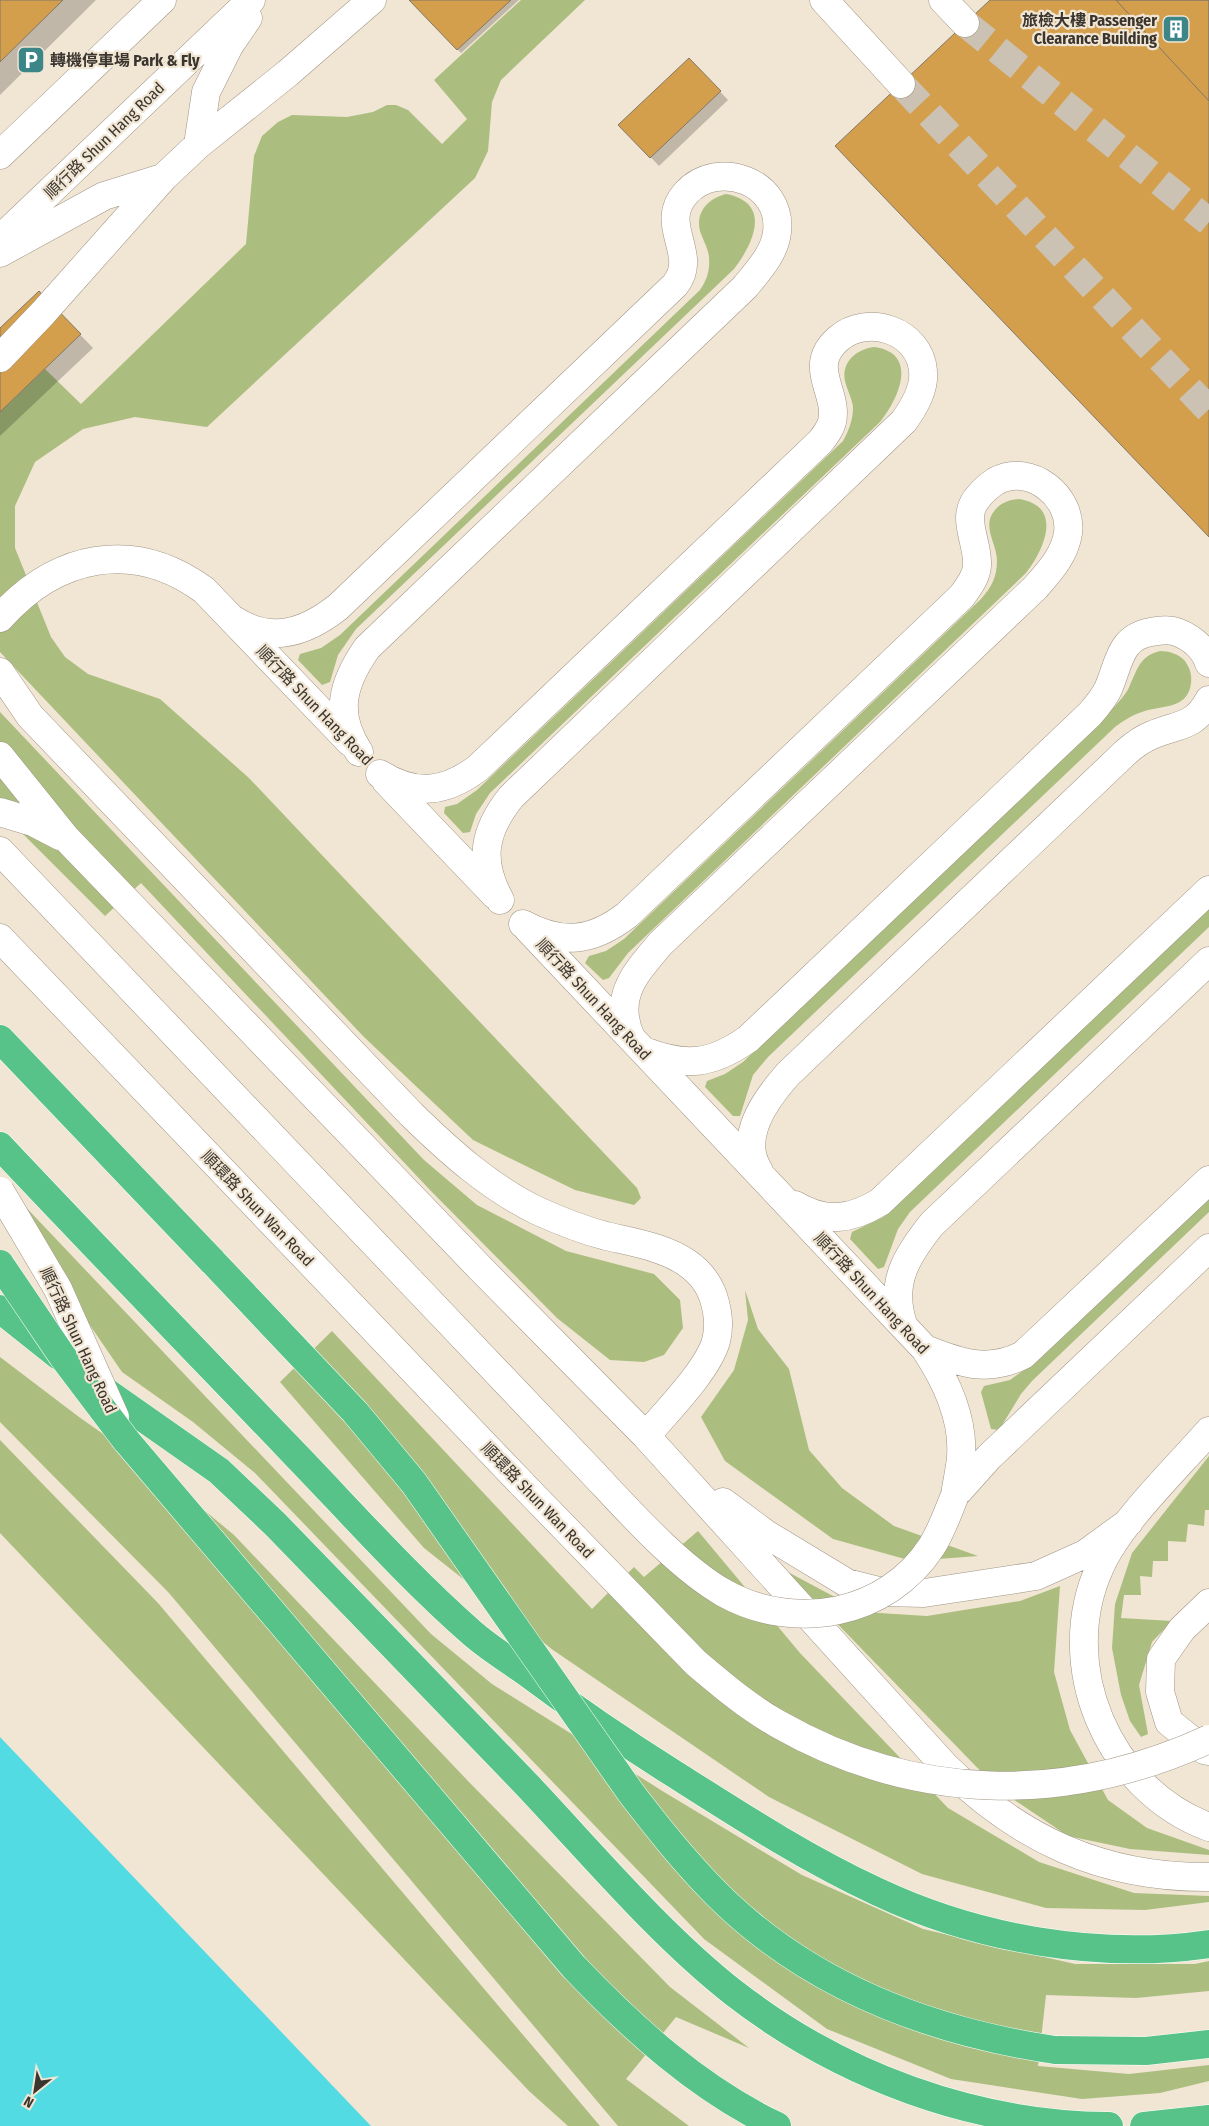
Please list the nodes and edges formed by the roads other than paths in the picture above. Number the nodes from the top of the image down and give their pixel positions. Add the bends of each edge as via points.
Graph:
1 (162, 0) edge
2 (251, 0) edge
3 (260, 0) edge
4 (372, 0) edge
5 (824, 0) edge
6 (943, 0) edge
7 (965, 23) tunnel mouth
8 (901, 84) tunnel mouth
9 (198, 145) junction
10 (0, 155) edge
11 (164, 177) junction
12 (0, 240) edge
13 (0, 253) edge
14 (0, 358) edge
15 (0, 618) edge
16 (234, 620) junction
17 (1209, 663) edge
18 (0, 672) edge
19 (0, 695) edge
20 (1209, 700) edge
21 (30, 716) junction
22 (359, 752) junction
23 (0, 756) edge
24 (380, 774) junction
25 (0, 812) edge
26 (66, 838) junction
27 (0, 850) edge
28 (1209, 890) edge
29 (500, 900) junction
30 (523, 924) junction
31 (0, 938) edge
32 (1209, 961) edge
33 (0, 1039) edge
34 (637, 1044) junction
35 (0, 1146) edge
36 (1209, 1180) edge
37 (771, 1185) junction
38 (0, 1192) edge
39 (1209, 1248) edge
40 (0, 1264) edge
41 (0, 1309) edge
42 (903, 1324) junction
43 (925, 1349) junction
44 (1209, 1431) edge
45 (646, 1436) junction
46 (125, 1439) junction
47 (955, 1495) junction
48 (1129, 1522) junction
49 (1209, 1603) edge
50 (1209, 1739) edge
51 (1209, 1751) edge
52 (1209, 1827) edge
53 (1209, 1877) edge
54 (1209, 1944) edge
55 (1209, 2044) edge
56 (1209, 2119) edge
57 (777, 2126) edge
58 (1109, 2126) edge
59 (1144, 2126) edge

1 - 10 lane
2 - 12 lane, 順行路 Shun Hang Road
3 - 9 lane via 229,46 206,92
4 - 9 lane
5 - 8 lane
6 - 7 lane
9 - 11 lane
11 - 13 lane via 104,196
11 - 14 lane
15 - 16 lane, 順行路 Shun Hang Road via 41,582 80,563 118,559 160,566 192,581
16 - 22 lane, 順行路 Shun Hang Road
16 - 22 lane via 249,630 267,634 287,633 307,627 338,607 676,285 685,268 674,216 678,203 695,184 727,175 749,181 766,194 777,219 774,246 745,287 367,648 350,676 343,707 345,724
17 - 34 lane via 1201,649 1183,635 1158,630 1137,636 1122,650 1108,690 1090,714 748,1040 719,1057 684,1062 666,1060
18 - 21 lane
19 - 21 lane
20 - 37 lane via 1199,716 1188,724 1154,734 1126,752 788,1074 765,1106 752,1134 752,1156
21 - 45 lane via 452,1153 480,1176 538,1211 604,1236 675,1255 703,1276 716,1306 716,1342 697,1374
22 - 24 lane, 順行路 Shun Hang Road
23 - 26 lane
24 - 29 lane, 順行路 Shun Hang Road
24 - 29 lane via 402,785 429,789 453,785 478,768 820,442 832,422 833,412 823,369 830,349 838,339 848,332 869,326 889,329 908,339 923,371 918,396 904,420 499,812 493,822 487,848 490,878
25 - 26 lane via 33,822
26 - 45 lane
27 - 47 lane, 順行路 Shun Hang Road, bridge via 663,1544 723,1592 745,1603 786,1614 816,1615 858,1605 899,1581 932,1547
28 - 37 lane via 880,1202 854,1215 828,1218 803,1210
29 - 30 lane, 順行路 Shun Hang Road
30 - 34 lane, 順行路 Shun Hang Road
30 - 34 lane via 552,936 579,938 600,933 627,915 962,596 970,586 978,563 970,518 978,497 997,481 1020,477 1042,484 1059,498 1066,514 1068,533 1054,566 660,944 634,977 623,1004 625,1021
31 - 50 lane, 順環路 Shun Wan Road, bridge via 696,1663 777,1724 839,1754 874,1766 940,1780 1004,1786 1098,1778 1139,1767
32 - 42 lane via 932,1224 912,1252 900,1280 898,1303
33 - 55 highway, bridge via 355,1412 402,1468 660,1831 728,1904 760,1932 795,1957 871,2000 947,2028 994,2040 1055,2050 1146,2051
34 - 37 lane, 順行路 Shun Hang Road
35 - 54 highway via 401,1566 475,1635 597,1725 820,1863 882,1894 935,1915 1000,1933 1059,1944 1117,1948
36 - 43 lane via 1024,1355 1009,1362 986,1366 958,1362
37 - 42 lane, 順行路 Shun Hang Road
38 - 46 lane, 順行路 Shun Hang Road, bridge via 58,1289
39 - 47 lane via 989,1457
40 - 46 highway, bridge via 63,1357
41 - 58 highway via 91,1381 219,1471 276,1525 656,1922 734,1993 825,2052 880,2079 918,2093 979,2111 1038,2122
42 - 43 lane, 順行路 Shun Hang Road
43 - 47 lane, 順行路 Shun Hang Road via 945,1385 959,1431 961,1455
44 - 48 lane
45 - 48 lane via 709,1492 766,1534 847,1583 883,1592 924,1593 1036,1576 1085,1554
45 - 53 lane via 944,1765 993,1809 1049,1843 1105,1864 1160,1875
46 - 57 highway via 574,1967 614,2008 678,2064
48 - 52 lane via 1100,1565 1090,1590 1083,1648 1094,1705 1104,1731 1136,1778 1159,1799
49 - 51 lane via 1182,1629 1161,1659 1160,1692 1169,1722
56 - 59 highway

